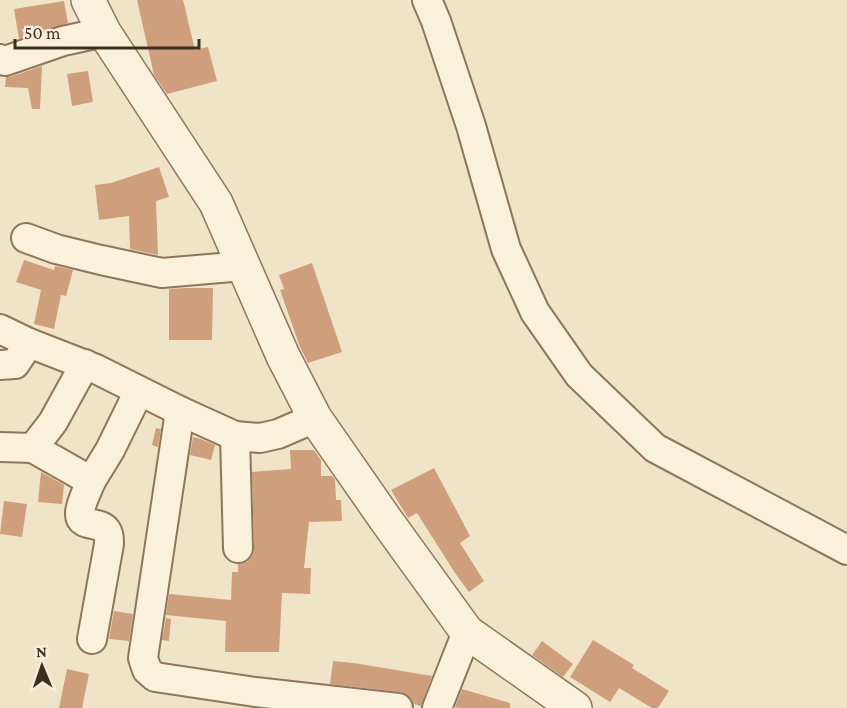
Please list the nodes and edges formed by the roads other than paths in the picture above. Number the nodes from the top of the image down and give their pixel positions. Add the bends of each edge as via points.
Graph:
1 (88, 0) edge
2 (427, 0) edge
3 (104, 32) junction
4 (2, 62) edge
5 (26, 238) dead end
6 (243, 266) junction
7 (0, 329) edge
8 (29, 342) junction
9 (85, 364) junction
10 (0, 366) edge
11 (139, 391) junction
12 (180, 411) junction
13 (315, 418) junction
14 (235, 436) junction
15 (0, 447) edge
16 (33, 448) junction
17 (91, 481) junction
18 (238, 549) dead end
19 (847, 550) edge
20 (467, 632) junction
21 (92, 639) dead end
22 (398, 708) edge
23 (437, 708) edge
24 (575, 708) edge

1 - 3 street
2 - 19 street via 471,126 506,249 535,312 579,375 655,448
3 - 4 street
3 - 6 street via 216,203
5 - 6 street via 56,249 162,273
6 - 13 street
7 - 8 street
8 - 9 street
8 - 10 street via 15,364
9 - 11 street
9 - 16 street via 53,422
11 - 12 street
11 - 17 street
12 - 14 street
12 - 22 street via 143,658 147,670 155,677
13 - 14 street via 278,434 260,438
13 - 20 street
14 - 18 street
15 - 16 street
16 - 17 street
17 - 21 street via 80,518 104,527 109,544
20 - 23 street
20 - 24 street

